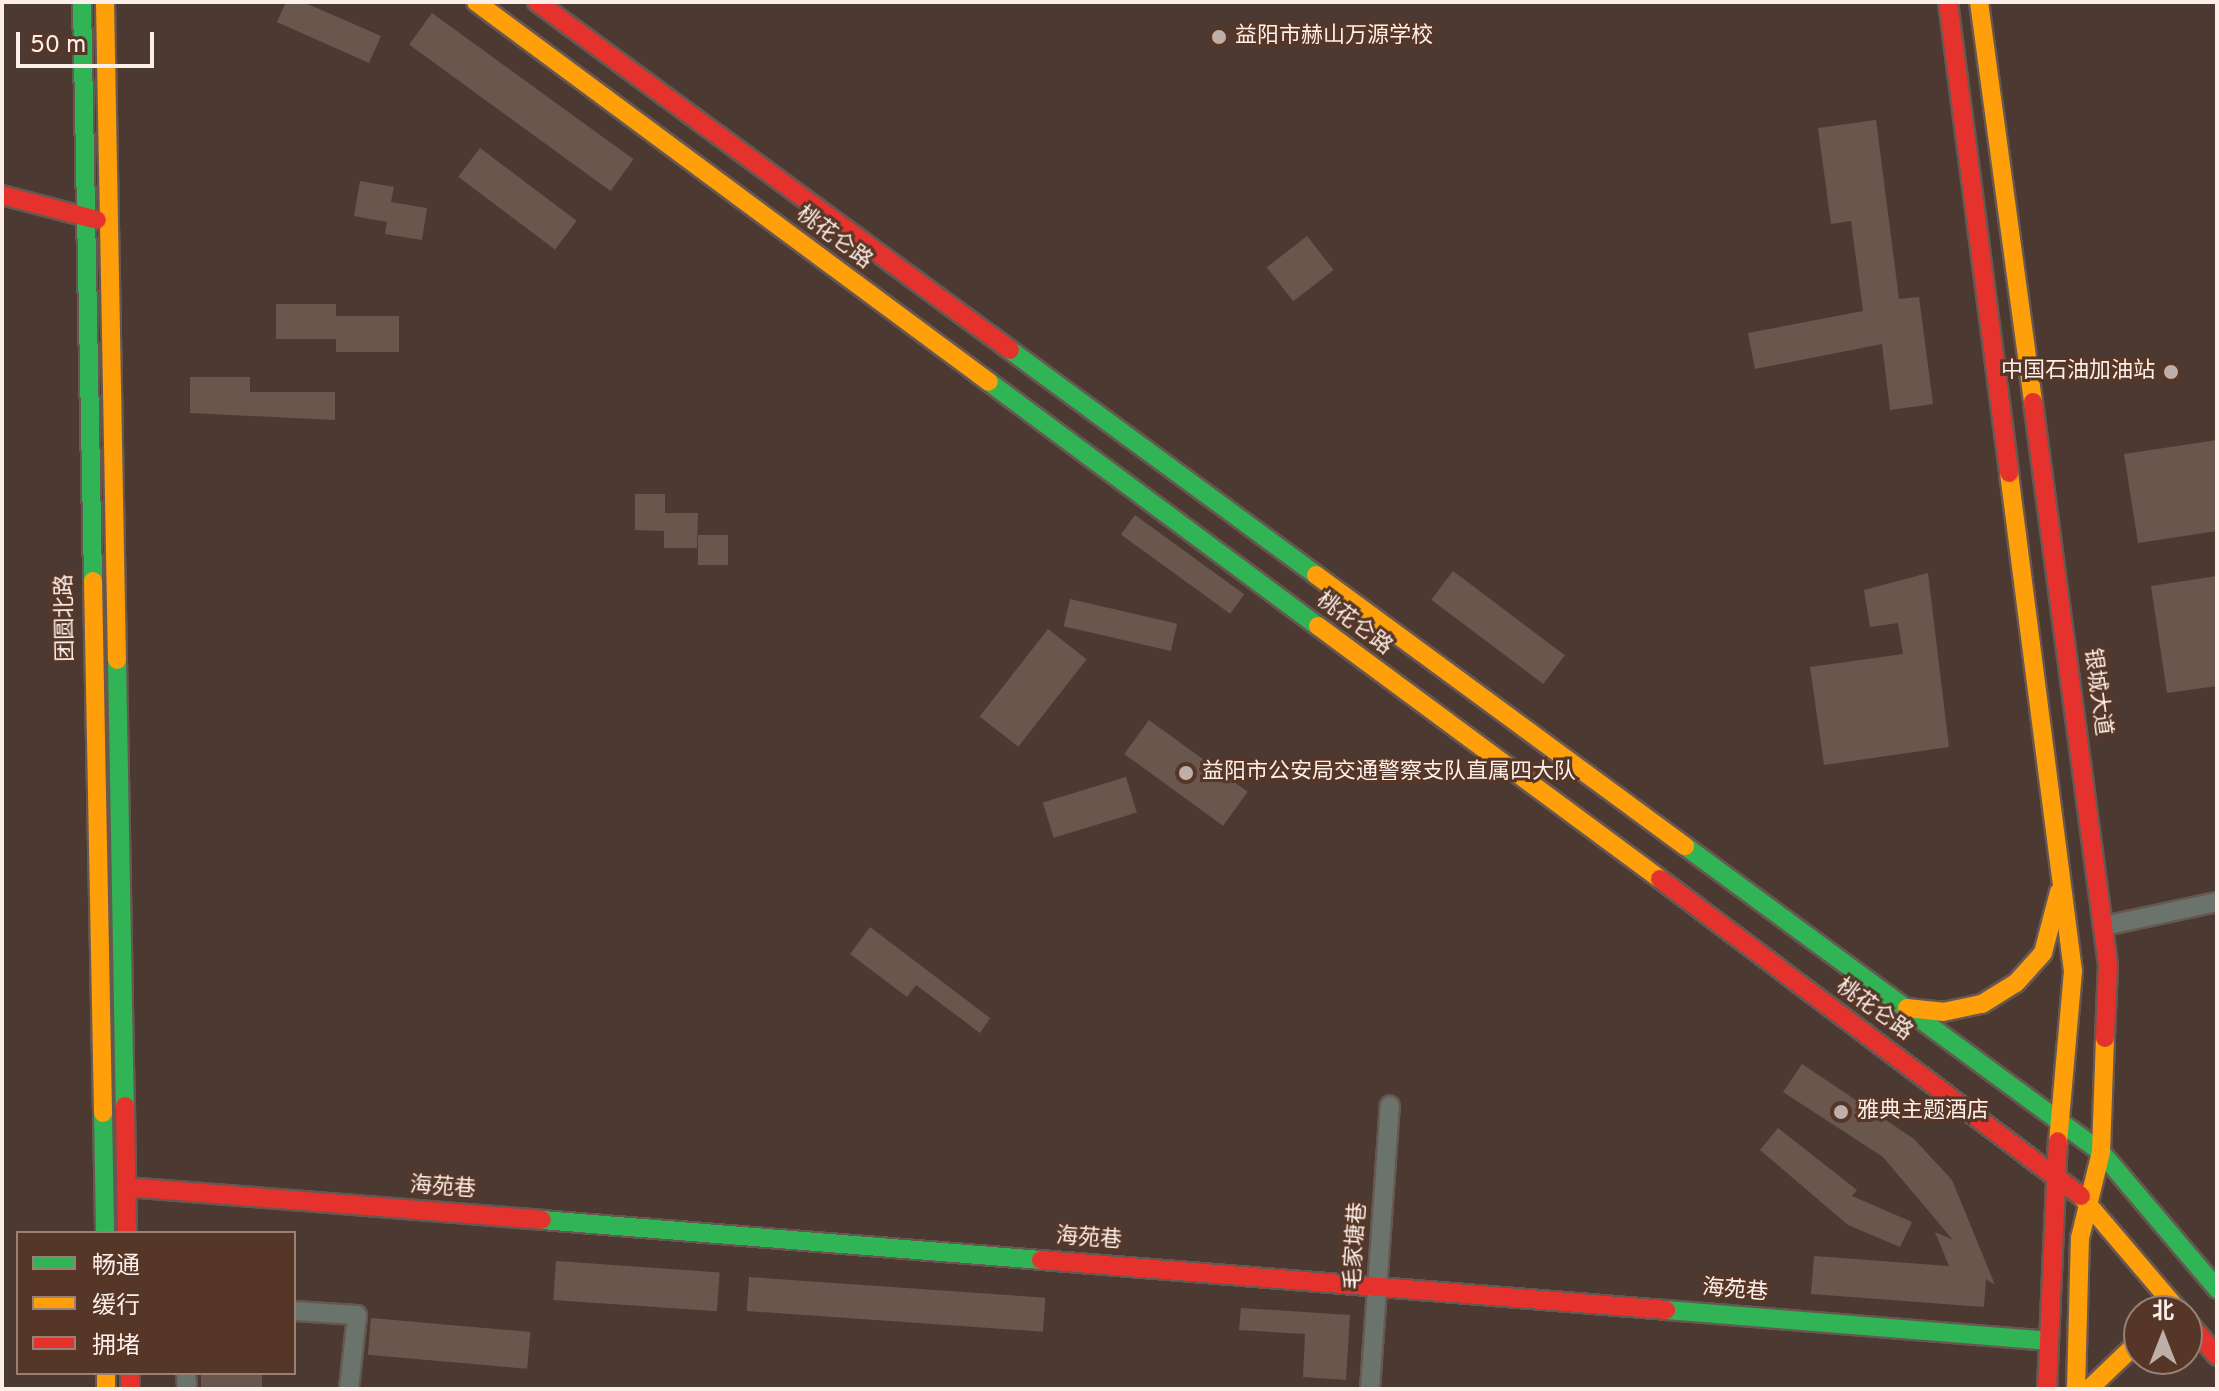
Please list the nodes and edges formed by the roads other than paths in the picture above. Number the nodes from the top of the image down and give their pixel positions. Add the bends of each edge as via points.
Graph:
1 (82, 2) edge
2 (105, 2) edge
3 (476, 2) edge
4 (537, 2) edge
5 (1948, 2) edge
6 (1979, 2) edge
7 (2, 195) edge
8 (82, 217) junction
9 (108, 222) junction
10 (2060, 876) junction
11 (2217, 902) edge
12 (2104, 926) junction
13 (1903, 1007) junction
14 (1390, 1106) dead end
15 (2065, 1125) junction
16 (2101, 1152) junction
17 (2058, 1174) junction
18 (126, 1187) junction
19 (2088, 1204) junction
20 (105, 1231) edge
21 (127, 1231) edge
22 (1377, 1285) junction
23 (2217, 1289) edge
24 (2165, 1295) edge
25 (296, 1311) edge
26 (2048, 1341) junction
27 (2203, 1341) edge
28 (2123, 1356) edge
29 (2217, 1356) edge
30 (349, 1389) edge
31 (1370, 1389) edge
32 (2047, 1389) edge
33 (2076, 1389) edge
34 (2089, 1389) edge

1 - 8 main road, 团圆北路
2 - 9 main road
3 - 17 main road, 桃花仑路
4 - 13 main road, 桃花仑路
5 - 10 main road
6 - 12 main road, 银城大道
7 - 8 main road
8 - 9 main road
8 - 20 main road, 团圆北路
9 - 18 main road
10 - 13 main road via 2057,916 2043,953 2016,983 1982,1004 1943,1012
10 - 15 main road via 2073,971
11 - 12 street
12 - 16 main road, 银城大道
13 - 15 main road, 桃花仑路
14 - 22 street, 毛家塘巷
15 - 16 main road, 桃花仑路
15 - 17 main road
16 - 19 main road, 银城大道
16 - 23 main road, 桃花仑路
17 - 19 main road, 桃花仑路
17 - 26 main road
18 - 21 main road
18 - 22 main road, 海苑巷
19 - 24 main road, 桃花仑路
19 - 33 main road, 银城大道 via 2080,1238
22 - 26 main road, 海苑巷
22 - 31 street, 毛家塘巷
25 - 30 street via 357,1315
26 - 32 main road
27 - 29 main road
28 - 34 main road

